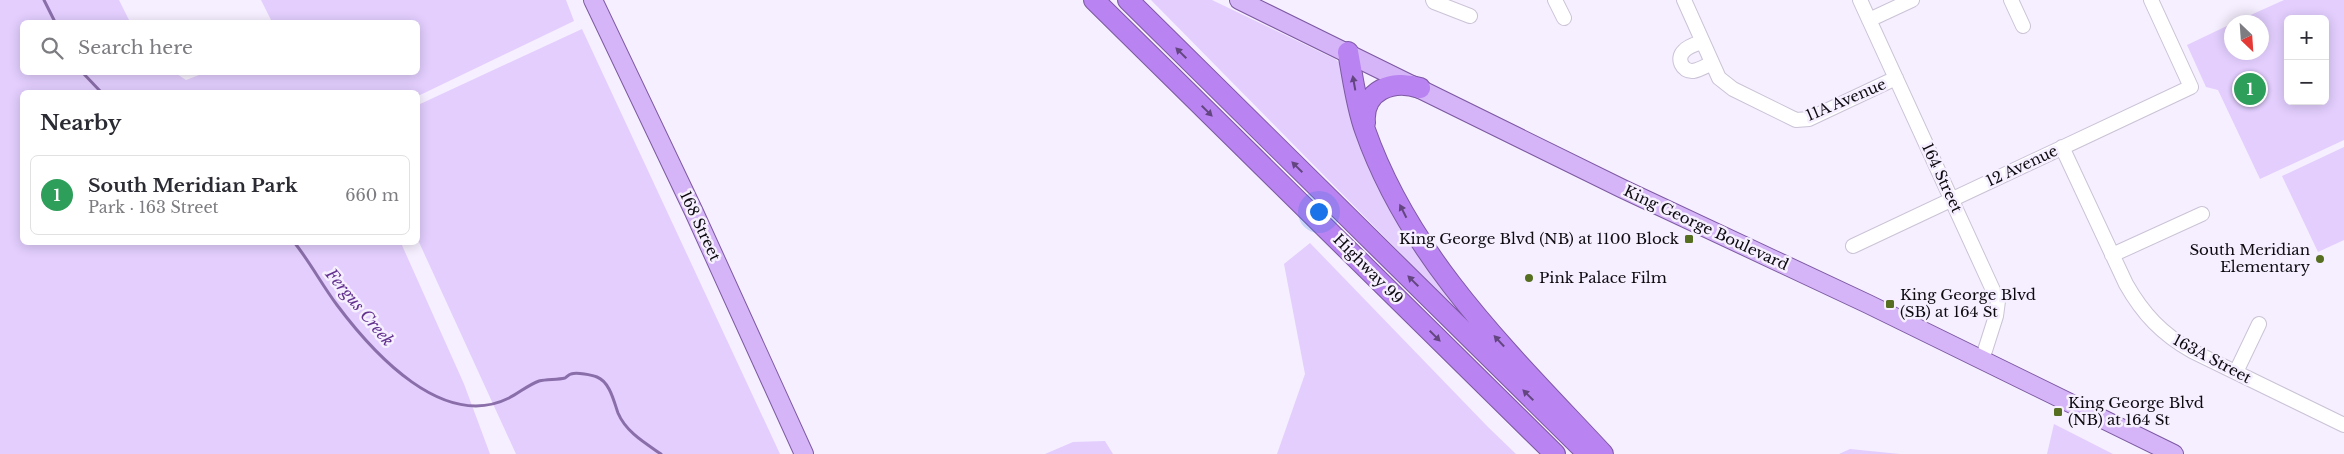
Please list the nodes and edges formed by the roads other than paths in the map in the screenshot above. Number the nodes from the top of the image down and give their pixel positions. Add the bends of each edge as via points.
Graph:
1 (593, 0) edge
2 (1093, 0) edge
3 (1128, 0) edge
4 (1239, 0) edge
5 (1433, 0) edge
6 (1554, 0) edge
7 (1684, 0) edge
8 (1860, 0) edge
9 (1912, 0) edge
10 (2011, 0) edge
11 (2151, 0) edge
12 (1470, 16) dead end
13 (1564, 18) dead end
14 (1869, 20) junction
15 (2023, 26) dead end
16 (1702, 42) junction
17 (1348, 52) junction
18 (1712, 63) junction
19 (1896, 78) junction
20 (1420, 88) junction
21 (1372, 146) junction
22 (2062, 147) junction
23 (1952, 199) junction
24 (2202, 214) dead end
25 (1854, 246) dead end
26 (2112, 254) junction
27 (2259, 324) dead end
28 (1982, 360) junction
29 (2236, 372) junction
30 (2344, 425) edge
31 (804, 454) edge
32 (1555, 454) edge
33 (1588, 454) edge
34 (1603, 454) edge
35 (2174, 454) edge

1 - 31 main road, 168 Street
2 -> 32 highway, Highway 99
33 -> 3 highway, Highway 99
4 - 17 main road, King George Boulevard
5 - 12 street
6 - 13 street
7 - 16 street
8 - 14 street, 164 Street
9 - 14 street
10 - 15 street
11 - 22 street, 12 Avenue via 2191,87
14 - 19 street, 164 Street
16 - 18 street
16 - 18 street via 1684,50 1681,64 1686,70 1693,71
17 - 20 main road, King George Boulevard
21 -> 17 highway via 1361,116
18 - 19 street, 11A Avenue via 1719,78 1733,89 1796,120 1809,119
19 - 23 street, 164 Street
20 - 21 highway via 1394,84 1373,95 1365,117
20 - 28 main road, King George Boulevard
34 -> 21 highway via 1477,318 1444,277 1407,218
22 - 23 street, 12 Avenue
22 - 26 street, 163A Street
23 - 25 street, 12 Avenue
23 - 28 street, 164 Street via 1998,301
24 - 26 street
26 - 29 street, 163A Street via 2138,304 2153,323 2185,347
27 - 29 street
28 - 35 main road, King George Boulevard
29 - 30 street, 163A Street

